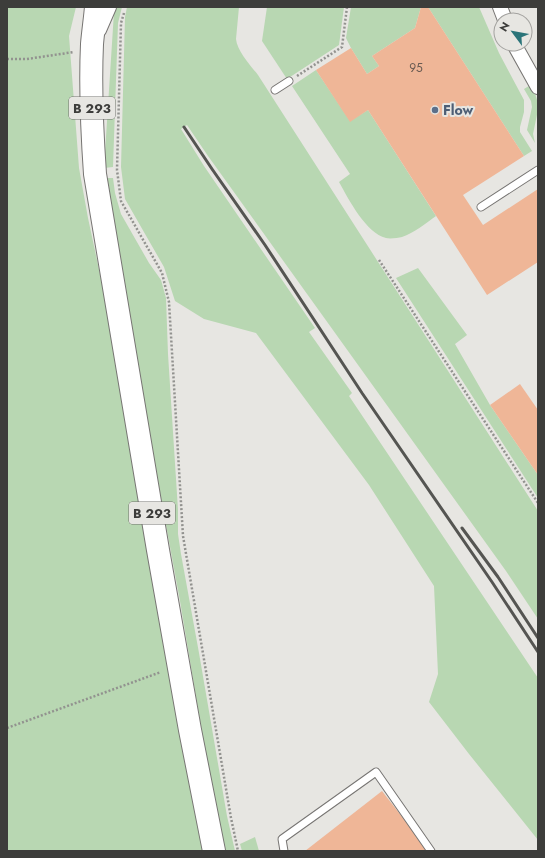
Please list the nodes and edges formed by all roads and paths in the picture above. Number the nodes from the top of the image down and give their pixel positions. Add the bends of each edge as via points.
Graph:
1 (96, 7) edge
2 (110, 7) edge
3 (125, 7) edge
4 (347, 7) edge
5 (92, 43) junction
6 (72, 52) dead end
7 (518, 52) edge
8 (7, 59) edge
9 (289, 82) joint
10 (538, 87) edge
11 (275, 90) dead end
12 (538, 170) edge
13 (481, 207) dead end
14 (379, 260) dead end
15 (538, 503) edge
16 (155, 674) dead end
17 (7, 728) edge
18 (214, 851) edge
19 (238, 851) edge
20 (284, 851) edge
21 (431, 851) edge

1 - 5 main road, B 293
2 - 5 street
3 - 19 path via 121,23 117,170 121,201 162,274 170,302 183,536
4 - 9 path via 342,47
5 - 18 main road, B 293 via 92,135 95,174 190,730
6 - 8 path
7 - 10 street
9 - 11 lane
12 - 13 lane
14 - 15 path
16 - 17 path
20 - 21 lane via 282,839 376,772

